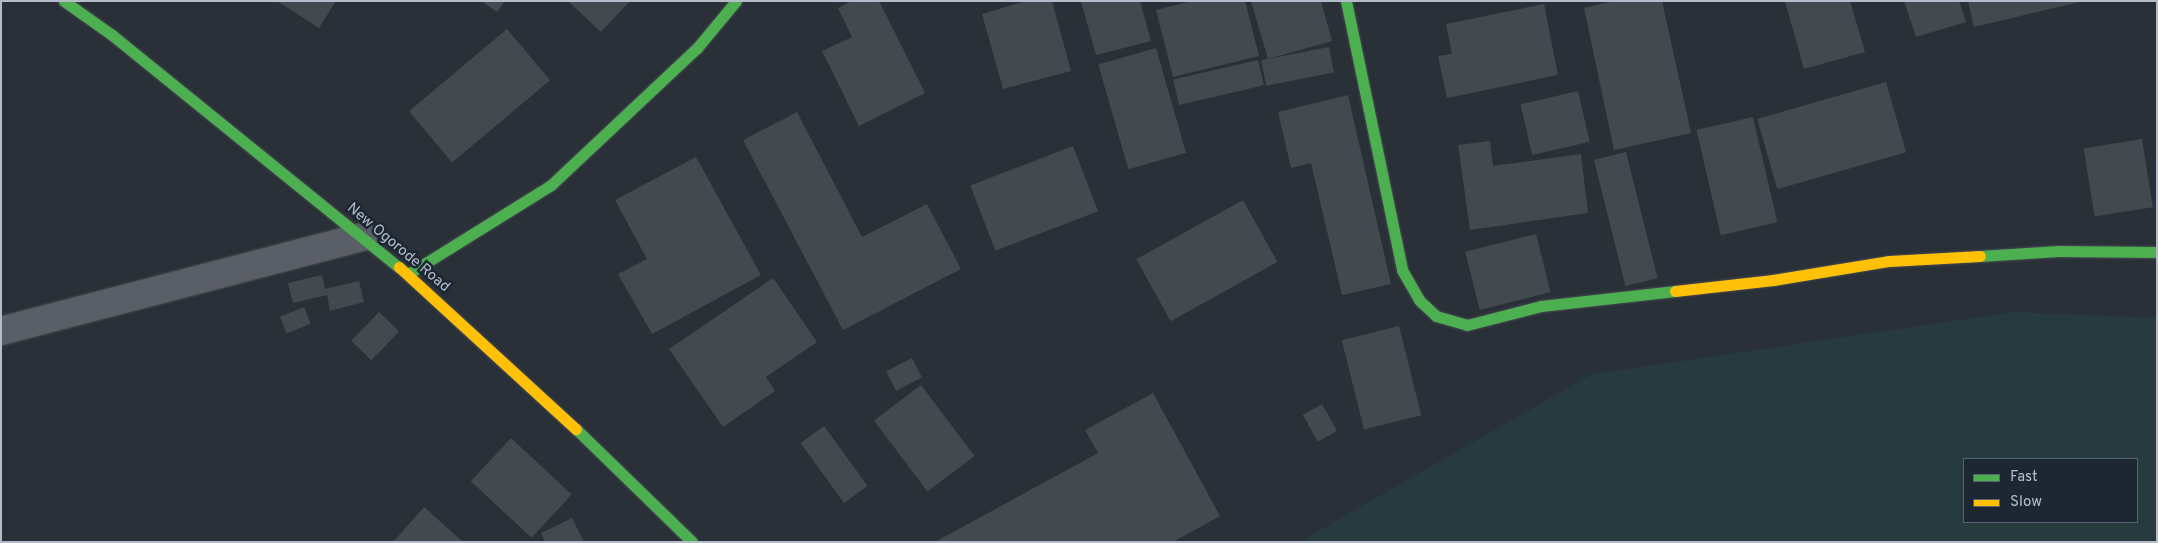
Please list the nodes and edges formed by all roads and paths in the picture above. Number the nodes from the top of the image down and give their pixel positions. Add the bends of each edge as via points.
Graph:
1 (64, 1) edge
2 (736, 1) edge
3 (1346, 1) edge
4 (363, 237) junction
5 (2157, 252) edge
6 (408, 274) junction
7 (1, 331) edge
8 (692, 542) edge

1 - 4 street, New Ogorode Road via 112,35
2 - 6 street via 697,48 551,185
3 - 5 street via 1402,270 1419,300 1436,316 1467,325 1541,306 1773,280 1890,261 2058,251
4 - 6 street, New Ogorode Road
4 - 7 street
6 - 8 street, New Ogorode Road via 562,415

